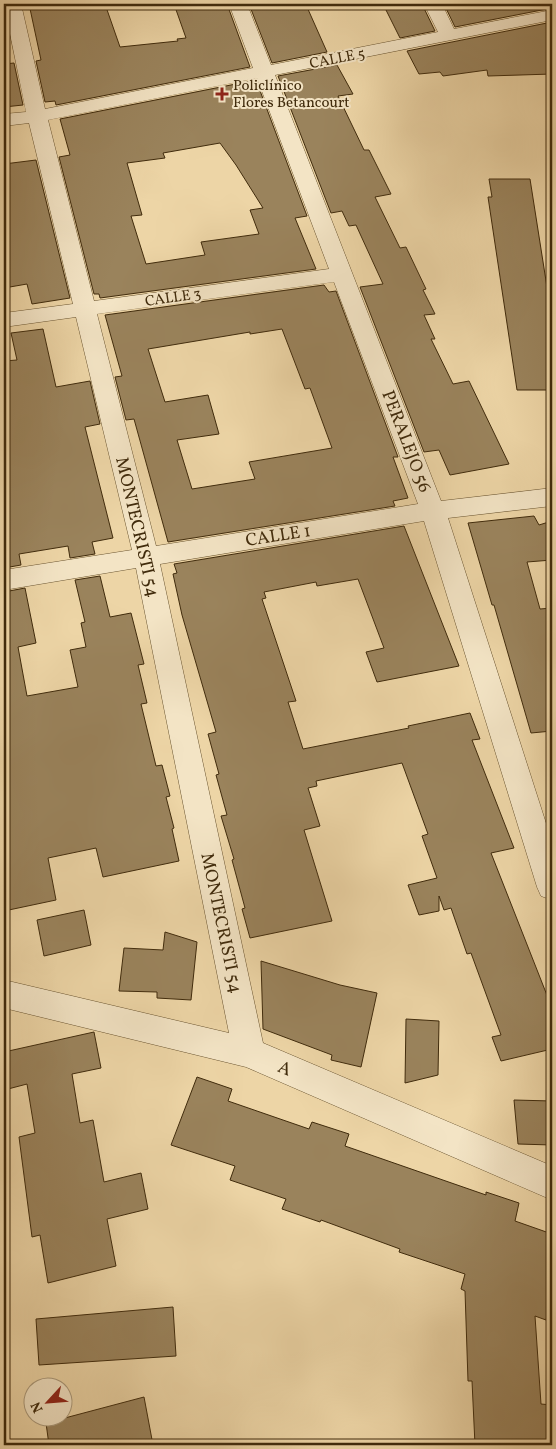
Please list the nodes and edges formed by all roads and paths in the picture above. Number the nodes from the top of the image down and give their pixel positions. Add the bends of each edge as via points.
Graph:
1 (12, 4) edge
2 (238, 4) edge
3 (433, 4) edge
4 (552, 15) edge
5 (449, 36) junction
6 (264, 72) junction
7 (37, 116) junction
8 (4, 120) edge
9 (343, 274) junction
10 (85, 308) junction
11 (4, 320) edge
12 (552, 497) edge
13 (433, 511) junction
14 (146, 556) junction
15 (4, 580) edge
16 (552, 887) edge
17 (4, 994) edge
18 (250, 1053) junction
19 (552, 1183) edge

1 - 7 street, MONTECRISTI 54
2 - 6 street, PERALEJO 56
3 - 5 street
4 - 5 street, CALLE 5
5 - 6 street, CALLE 5
6 - 7 street, CALLE 5
6 - 9 street, PERALEJO 56
7 - 8 street, CALLE 5
7 - 10 street, MONTECRISTI 54
9 - 10 street, CALLE 3
9 - 13 street, PERALEJO 56
10 - 11 street, CALLE 3
10 - 14 street, MONTECRISTI 54
12 - 13 street, CALLE 1
13 - 14 street, CALLE 1
13 - 16 street, PERALEJO 56
14 - 15 street, CALLE 1
14 - 18 street, MONTECRISTI 54
17 - 18 street, A
18 - 19 street, A

